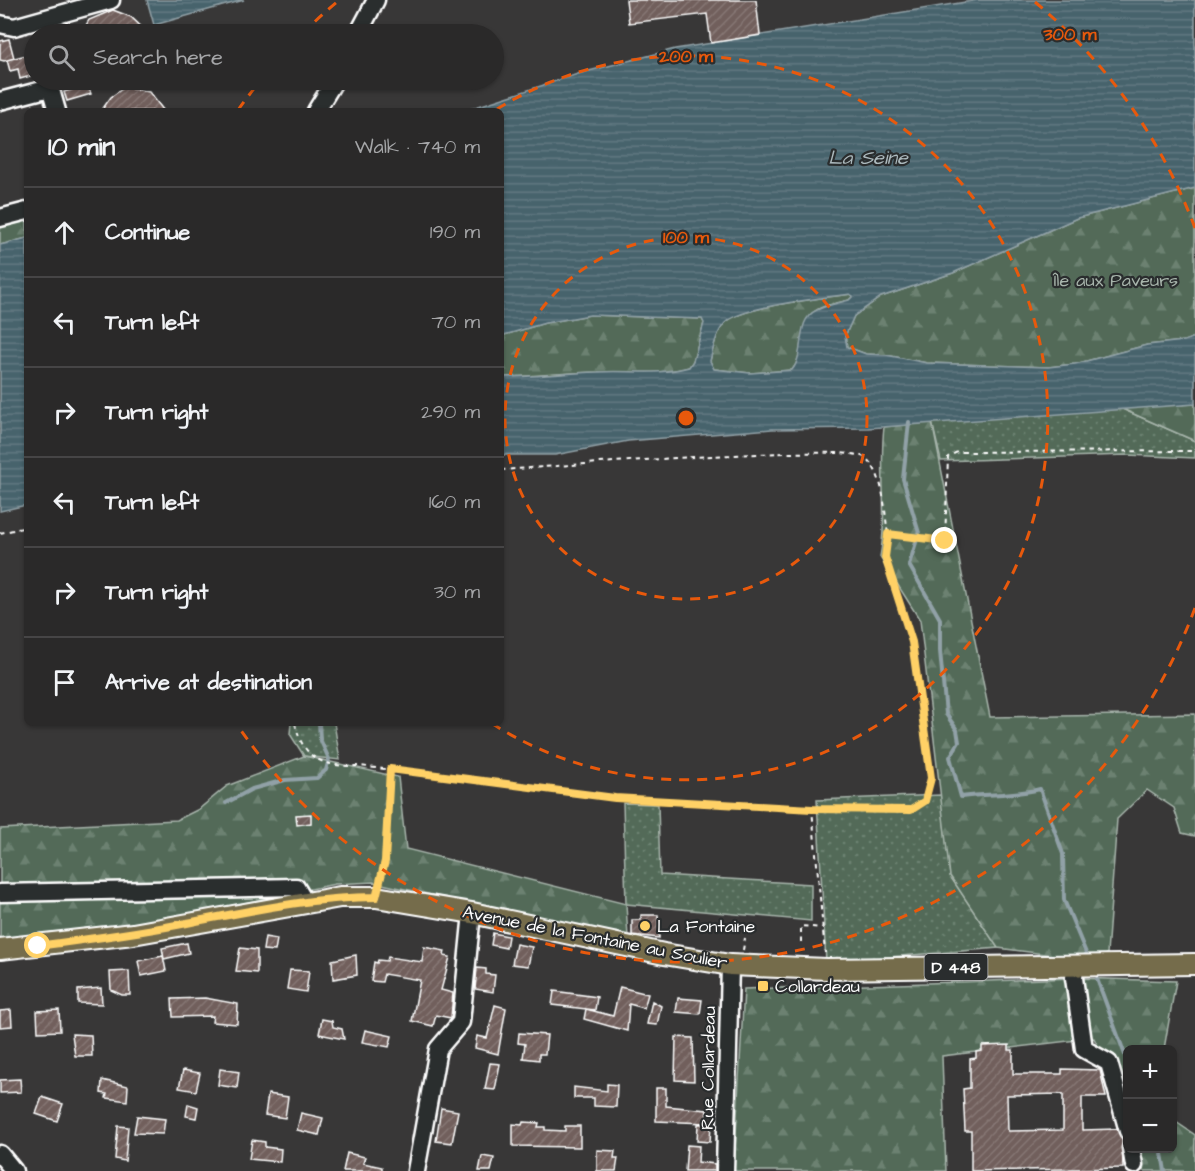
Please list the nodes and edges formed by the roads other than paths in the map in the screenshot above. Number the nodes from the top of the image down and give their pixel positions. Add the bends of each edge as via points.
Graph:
1 (111, 0) edge
2 (376, 0) edge
3 (0, 24) edge
4 (45, 24) edge
5 (363, 24) edge
6 (24, 28) edge
7 (32, 90) edge
8 (51, 90) edge
9 (329, 90) edge
10 (0, 101) edge
11 (56, 108) edge
12 (318, 108) edge
13 (24, 212) edge
14 (0, 218) edge
15 (0, 893) edge
16 (305, 902) junction
17 (471, 913) junction
18 (0, 949) edge
19 (736, 960) junction
20 (1195, 964) edge
21 (1088, 965) junction
22 (1123, 1113) edge
23 (0, 1154) edge
24 (14, 1171) edge
25 (416, 1171) edge
26 (725, 1171) edge

1 - 4 street
2 - 5 street
3 - 6 street
7 - 10 street
8 - 11 street
9 - 12 street
13 - 14 street
15 - 16 street via 270,886 296,887
16 - 17 main road, Avenue de la Fontaine au Soulier / D 448 via 376,897
16 - 18 main road, Avenue de la Fontaine au Soulier / D 448 via 133,933
17 - 19 main road, Avenue de la Fontaine au Soulier / D 448 via 663,954
17 - 25 street via 461,1022 438,1049
19 - 21 main road, Avenue de la Fontaine au Soulier / D 448 via 826,969
19 - 26 street, Rue Collardeau
20 - 21 main road, Avenue de la Fontaine au Soulier / D 448
21 - 22 street via 1074,978 1084,1049 1109,1063
23 - 24 street

